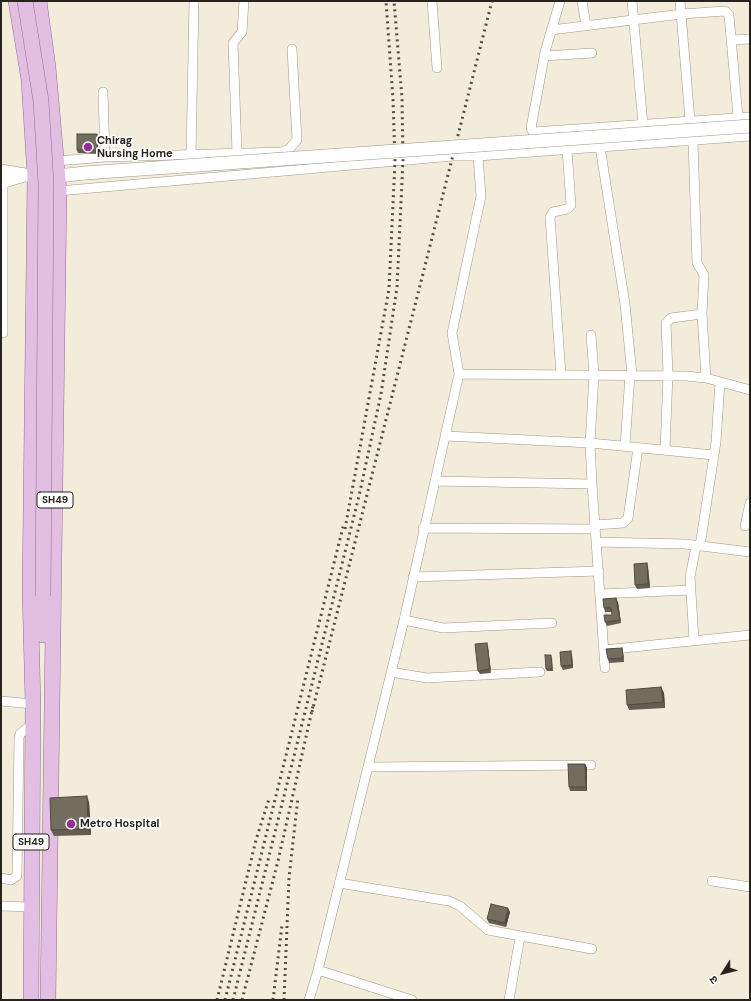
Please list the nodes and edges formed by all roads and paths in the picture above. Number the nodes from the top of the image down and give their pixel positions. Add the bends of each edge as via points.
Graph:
1 (16, 1) edge
2 (24, 1) edge
3 (39, 1) edge
4 (194, 1) edge
5 (244, 1) edge
6 (432, 1) edge
7 (560, 1) edge
8 (582, 1) edge
9 (632, 1) edge
10 (680, 1) edge
11 (682, 14) junction
12 (634, 21) junction
13 (586, 26) junction
14 (551, 30) junction
15 (750, 39) edge
16 (731, 40) junction
17 (292, 50) dead end
18 (592, 53) dead end
19 (544, 56) junction
20 (437, 68) dead end
21 (102, 92) dead end
22 (750, 116) edge
23 (738, 118) junction
24 (690, 121) junction
25 (643, 125) junction
26 (750, 126) edge
27 (750, 136) edge
28 (693, 141) junction
29 (600, 147) junction
30 (567, 149) junction
31 (237, 153) junction
32 (191, 155) junction
33 (478, 156) junction
34 (106, 157) junction
35 (57, 161) junction
36 (30, 175) junction
37 (2, 178) edge
38 (59, 184) junction
39 (702, 314) junction
40 (3, 333) dead end
41 (591, 335) dead end
42 (459, 374) junction
43 (561, 375) junction
44 (594, 375) junction
45 (631, 375) junction
46 (668, 375) junction
47 (706, 378) junction
48 (720, 382) junction
49 (750, 390) edge
50 (446, 436) junction
51 (590, 443) junction
52 (625, 446) junction
53 (638, 448) junction
54 (665, 450) junction
55 (714, 455) junction
56 (435, 481) junction
57 (592, 484) junction
58 (750, 503) edge
59 (745, 526) dead end
60 (595, 527) junction
61 (424, 528) junction
62 (596, 542) junction
63 (698, 546) junction
64 (750, 552) edge
65 (599, 571) junction
66 (413, 577) junction
67 (691, 590) junction
68 (601, 594) junction
69 (404, 620) junction
70 (552, 623) dead end
71 (750, 635) edge
72 (694, 640) junction
73 (604, 650) junction
74 (44, 656) junction
75 (605, 668) dead end
76 (32, 672) junction
77 (391, 672) junction
78 (540, 672) dead end
79 (52, 675) junction
80 (1, 701) edge
81 (33, 704) junction
82 (32, 724) junction
83 (591, 765) dead end
84 (368, 767) junction
85 (1, 878) edge
86 (712, 881) dead end
87 (339, 883) junction
88 (750, 888) edge
89 (1, 906) edge
90 (31, 907) junction
91 (520, 937) junction
92 (592, 949) dead end
93 (318, 970) junction
94 (31, 1000) edge
95 (48, 1000) edge
96 (309, 1000) edge
97 (412, 1000) edge
98 (509, 1000) edge

1 - 36 main road, SH49 via 29,80
2 - 74 main road, SH49, bridge via 42,100 46,184
3 - 35 main road, SH49
4 - 32 street
5 - 31 street via 243,27 233,43
6 - 20 street
7 - 14 street
8 - 13 street
9 - 12 street
10 - 11 street
11 - 12 street
11 - 16 street via 725,11 729,15
11 - 24 street
12 - 13 street
12 - 25 street
13 - 14 street
14 - 19 street
15 - 16 street
16 - 23 street
17 - 31 street via 297,140 282,152
18 - 19 street
19 - 25 street via 531,128 533,132
21 - 34 street
22 - 23 street
23 - 24 street
24 - 25 street
26 - 38 main road, bridge via 85,173
27 - 28 street
28 - 29 street
28 - 39 street via 697,263 704,275
29 - 30 street
29 - 45 street via 625,304
30 - 33 street
30 - 43 street via 571,205 567,210 553,212 550,217
31 - 32 street
32 - 34 street
33 - 38 street
33 - 42 street via 481,196 452,333
34 - 35 street
35 - 38 main road, SH49
36 - 37 main road
36 - 38 main road
36 - 76 main road, SH49
37 - 40 street
38 - 79 main road, SH49
39 - 46 street via 671,318 666,323
39 - 47 street
41 - 44 street
42 - 43 street
42 - 50 street
43 - 44 street
44 - 45 street
44 - 51 street
45 - 46 street
45 - 52 street
46 - 47 street
46 - 54 street
47 - 48 street
48 - 49 street
48 - 55 street
50 - 51 street
50 - 56 street
51 - 52 street
51 - 57 street
52 - 53 street
53 - 54 street
53 - 60 street via 628,518 623,523
54 - 55 street
55 - 63 street
56 - 57 street
56 - 61 street
57 - 60 street
58 - 59 street
60 - 61 street
60 - 62 street
61 - 66 street
62 - 63 street
62 - 65 street
63 - 64 street
63 - 67 street via 690,571
65 - 66 street
65 - 68 street
66 - 69 street
67 - 68 street
67 - 72 street
68 - 73 street
69 - 70 street via 448,628
69 - 77 street
71 - 72 street
72 - 73 street
73 - 75 street
74 - 76 main road
74 - 79 main road
76 - 81 main road, SH49
77 - 78 street via 427,678
77 - 84 street
79 - 95 main road, SH49
80 - 81 street
81 - 82 main road, SH49
82 - 85 street via 19,738 17,876 11,880
82 - 90 main road, SH49
83 - 84 street
84 - 87 street
86 - 88 street
87 - 91 street via 449,901 460,906 488,930
87 - 93 street
89 - 90 street
90 - 94 main road, SH49
91 - 92 street
91 - 98 street
93 - 96 street
93 - 97 street

